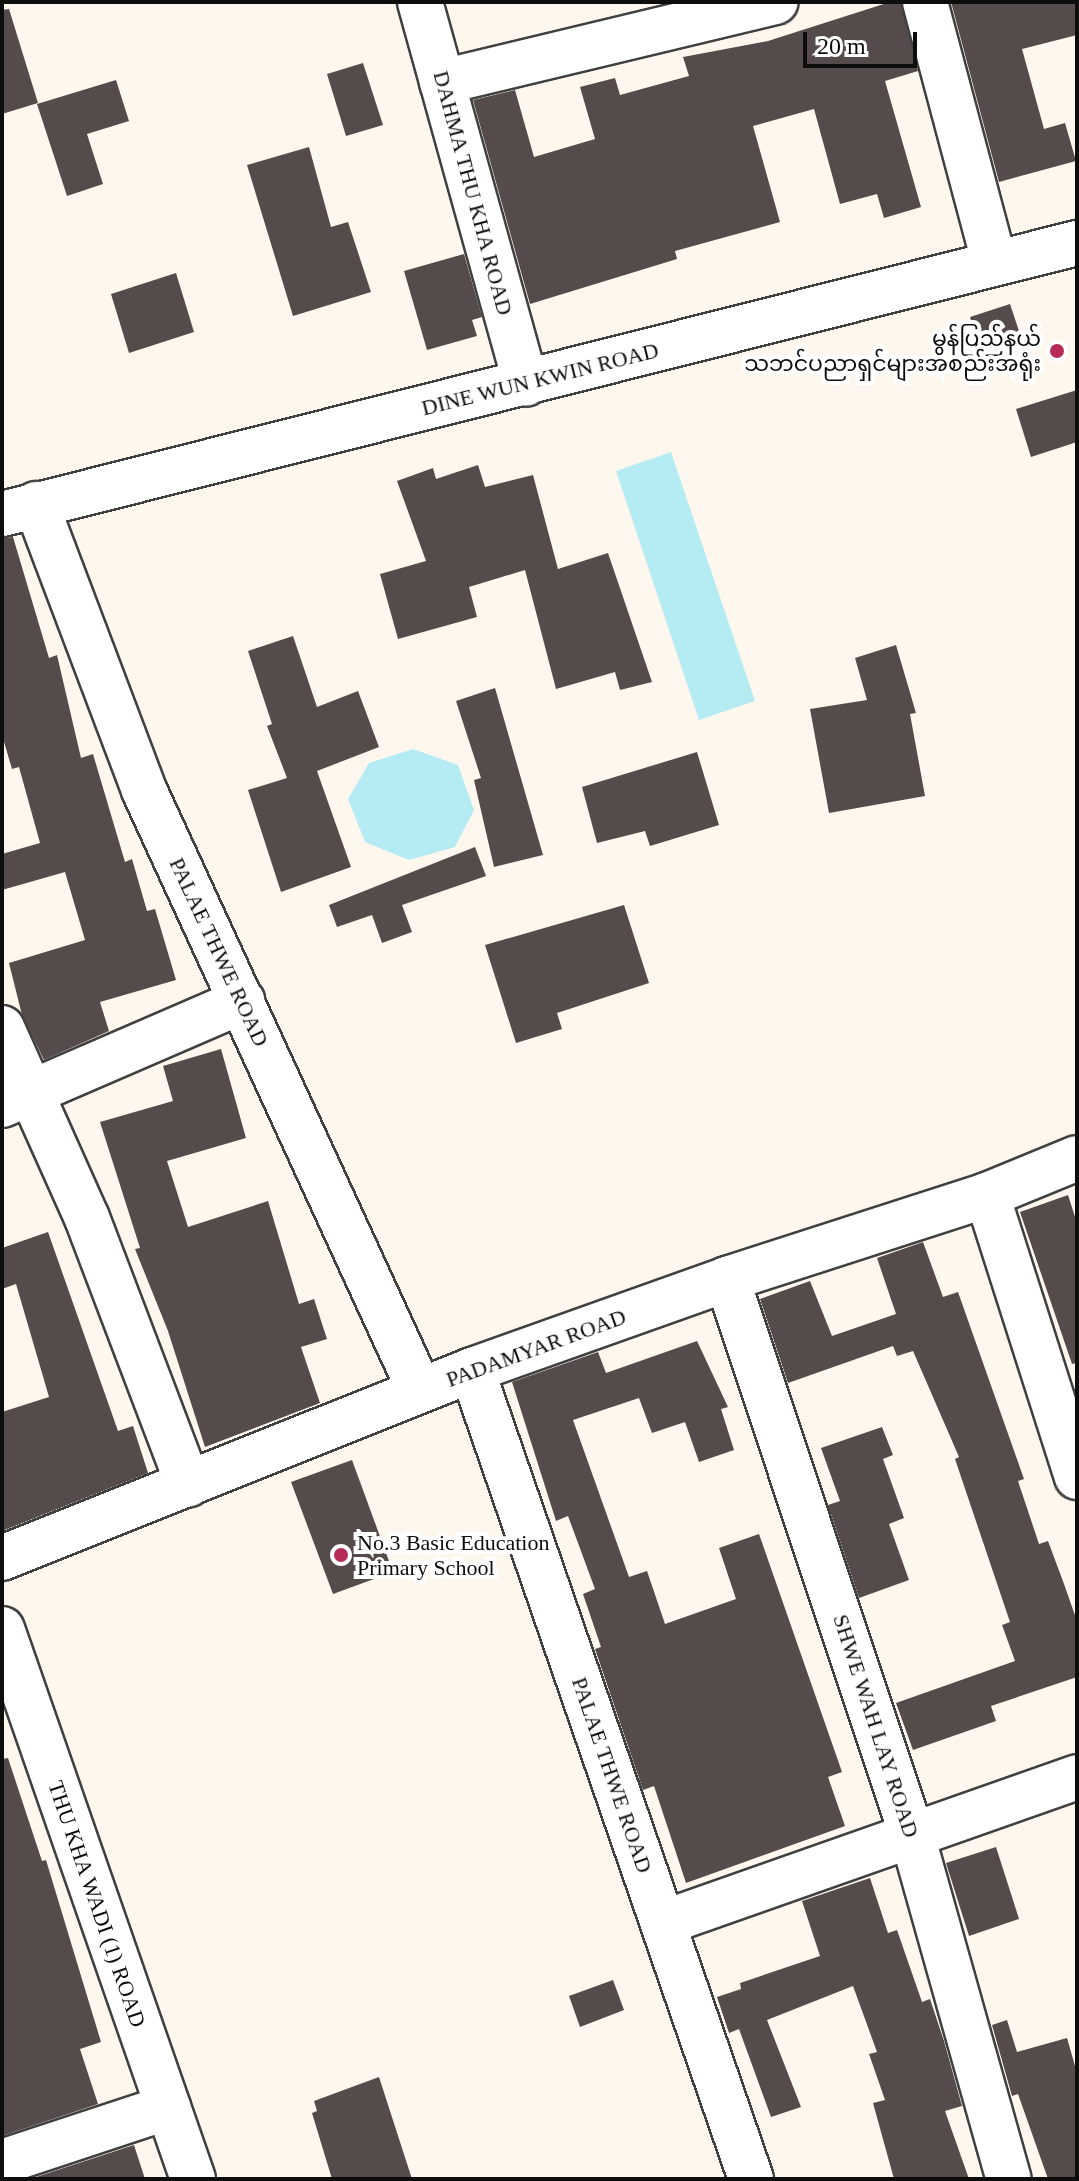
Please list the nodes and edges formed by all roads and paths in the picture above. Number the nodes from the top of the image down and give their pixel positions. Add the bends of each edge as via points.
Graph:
1 (420, 2) edge
2 (776, 2) edge
3 (925, 2) edge
4 (442, 82) junction
5 (1077, 243) edge
6 (994, 262) junction
7 (526, 384) junction
8 (19, 509) edge
9 (242, 1001) junction
10 (2, 1028) edge
11 (17, 1100) edge
12 (1077, 1158) edge
13 (987, 1195) junction
14 (727, 1279) junction
15 (472, 1370) junction
16 (420, 1391) junction
17 (1077, 1477) edge
18 (188, 1484) junction
19 (2, 1558) edge
20 (2, 1629) edge
21 (1077, 1777) edge
22 (912, 1835) junction
23 (663, 1923) junction
24 (168, 2107) junction
25 (2, 2162) edge
26 (193, 2179) edge
27 (751, 2179) edge
28 (1009, 2179) edge

1 - 4 street, DAHMA THU KHA ROAD
2 - 4 street
3 - 6 street
4 - 7 street, DAHMA THU KHA ROAD
5 - 6 street, DINE WUN KWIN ROAD
6 - 7 street, DINE WUN KWIN ROAD
7 - 8 street, DINE WUN KWIN ROAD
8 - 9 street, PALAE THWE ROAD
9 - 11 street
9 - 16 street, PALAE THWE ROAD
10 - 11 street
11 - 18 street via 87,1218
12 - 13 street, PADAMYAR ROAD
13 - 14 street, PADAMYAR ROAD
13 - 17 street
14 - 15 street, PADAMYAR ROAD
14 - 22 street, SHWE WAH LAY ROAD
15 - 16 street, PADAMYAR ROAD
15 - 23 street, PALAE THWE ROAD
16 - 18 street, PADAMYAR ROAD
18 - 19 street, PADAMYAR ROAD
20 - 24 street, THU KHA WADI (1) ROAD
21 - 22 street
22 - 23 street
22 - 28 street, SHWE WAH LAY ROAD
23 - 27 street, PALAE THWE ROAD
24 - 25 street
24 - 26 street, THU KHA WADI (1) ROAD

